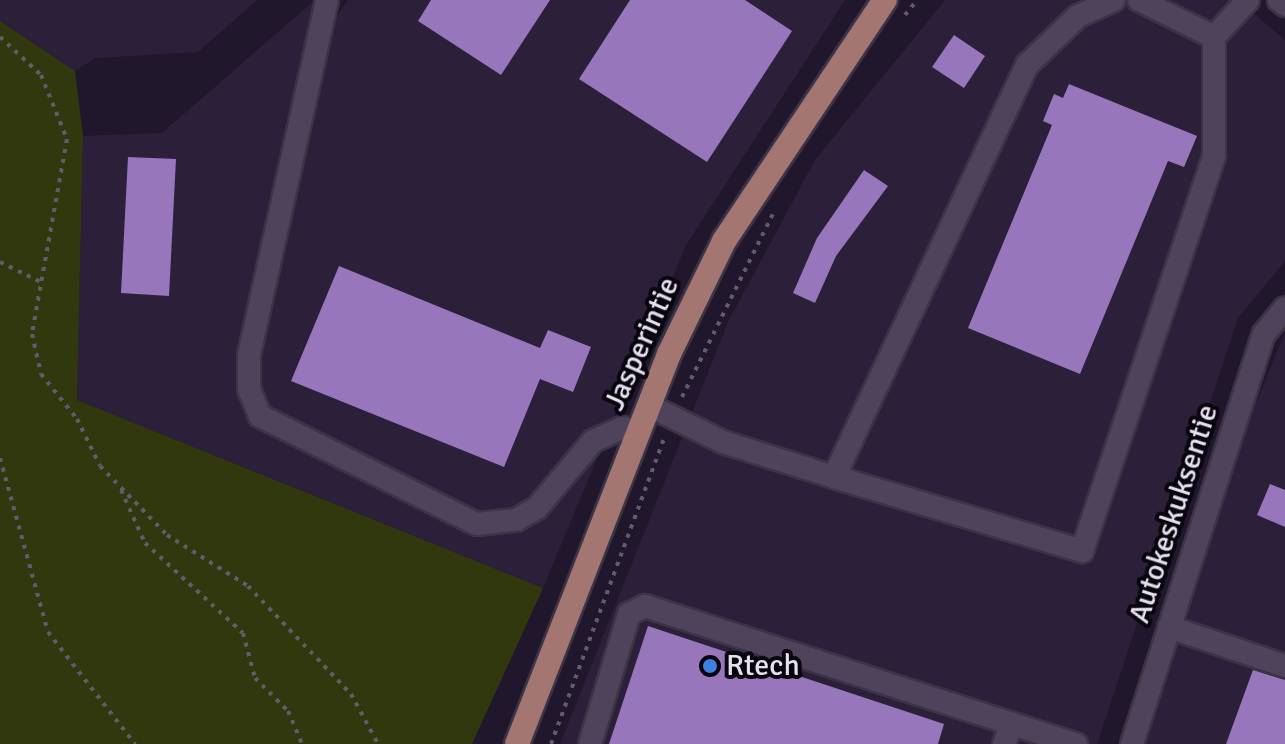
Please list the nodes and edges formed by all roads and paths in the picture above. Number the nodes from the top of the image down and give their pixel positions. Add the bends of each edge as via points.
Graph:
1 (327, 0) edge
2 (885, 0) edge
3 (917, 0) edge
4 (1114, 0) edge
5 (1139, 0) edge
6 (1248, 0) edge
7 (1279, 0) edge
8 (1285, 5) edge
9 (897, 25) dead end
10 (0, 37) edge
11 (1214, 37) junction
12 (777, 207) dead end
13 (0, 262) edge
14 (45, 284) junction
15 (1285, 308) edge
16 (650, 406) junction
17 (672, 420) junction
18 (639, 431) junction
19 (0, 458) edge
20 (834, 477) junction
21 (120, 487) junction
22 (1169, 627) junction
23 (1285, 666) edge
24 (1008, 734) edge
25 (135, 744) edge
26 (302, 744) edge
27 (378, 744) edge
28 (517, 744) edge
29 (551, 744) edge
30 (590, 744) edge
31 (1076, 744) edge
32 (1132, 744) edge

1 - 18 street via 300,152 249,355 249,389 260,416 477,524 516,520 537,508 593,441 622,428
2 - 16 main road, Jasperintie via 724,241
3 - 9 path
4 - 20 street via 1078,16 1027,65
5 - 11 street
6 - 11 street
7 - 8 street
10 - 14 path via 41,75 67,139 47,226
11 - 20 street via 1214,156 1082,551
12 - 17 path
13 - 14 path
14 - 21 path via 32,334 41,374
15 - 22 street, Autokeskuksentie via 1264,334
16 - 17 street
16 - 18 main road, Jasperintie
17 - 20 street
17 - 29 path
18 - 28 main road, Jasperintie
19 - 25 path via 48,632
21 - 26 path via 145,543 243,633 255,678 288,711
21 - 27 path via 167,535 248,586 351,694
22 - 23 street
22 - 32 street, Autokeskuksentie
24 - 30 street via 645,606 629,614
24 - 31 street

